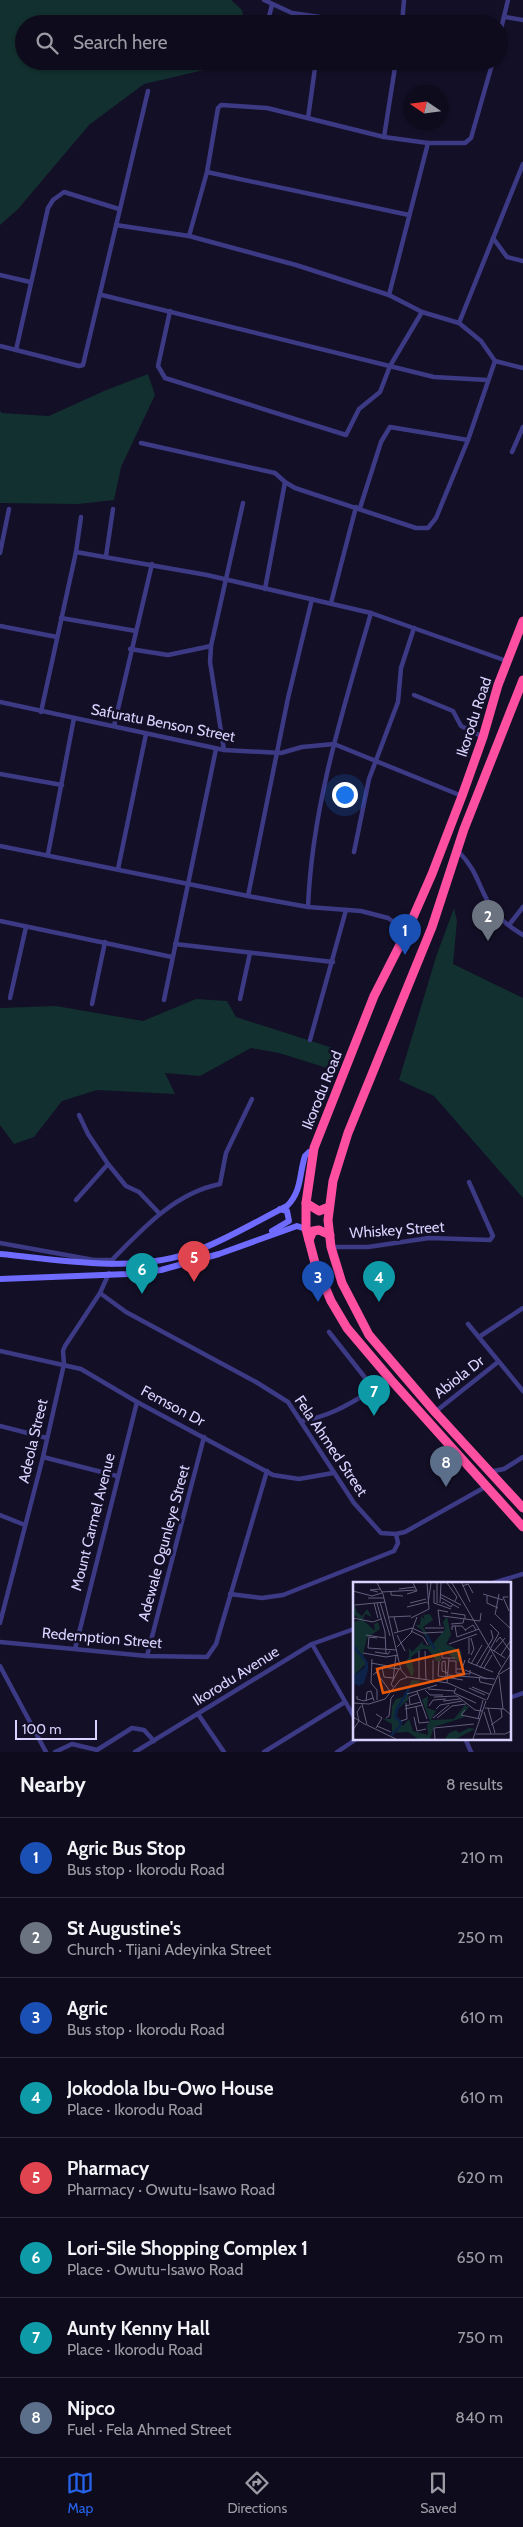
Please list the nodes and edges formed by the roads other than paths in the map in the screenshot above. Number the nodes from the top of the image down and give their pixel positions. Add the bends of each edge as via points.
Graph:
1 (264, 0) edge
2 (404, 0) edge
3 (508, 0) edge
4 (272, 4) junction
5 (269, 15) edge
6 (306, 15) edge
7 (403, 15) edge
8 (505, 15) edge
9 (508, 18) edge
10 (523, 20) edge
11 (315, 70) edge
12 (395, 70) edge
13 (490, 70) edge
14 (148, 92) dead end
15 (308, 118) junction
16 (384, 137) junction
17 (428, 143) junction
18 (523, 164) edge
19 (206, 172) junction
20 (119, 208) junction
21 (409, 214) junction
22 (116, 225) junction
23 (189, 236) junction
24 (493, 238) junction
25 (523, 261) edge
26 (0, 275) edge
27 (30, 282) junction
28 (102, 295) junction
29 (389, 295) junction
30 (170, 311) junction
31 (422, 312) junction
32 (459, 323) junction
33 (0, 346) edge
34 (16, 350) junction
35 (494, 361) junction
36 (390, 366) junction
37 (523, 368) edge
38 (487, 380) junction
39 (523, 427) edge
40 (468, 440) junction
41 (141, 443) dead end
42 (512, 452) dead end
43 (285, 482) junction
44 (243, 503) dead end
45 (358, 508) junction
46 (113, 509) dead end
47 (9, 510) dead end
48 (81, 517) dead end
49 (76, 552) junction
50 (0, 553) edge
51 (106, 556) junction
52 (152, 564) junction
53 (226, 579) junction
54 (265, 589) junction
55 (312, 599) junction
56 (331, 603) junction
57 (371, 613) junction
58 (61, 618) junction
59 (523, 621) edge
60 (0, 626) edge
61 (414, 628) junction
62 (136, 631) junction
63 (57, 637) junction
64 (211, 646) junction
65 (130, 650) junction
66 (508, 662) junction
67 (523, 680) edge
68 (414, 695) dead end
69 (1, 702) edge
70 (0, 710) edge
71 (41, 712) junction
72 (74, 718) junction
73 (114, 726) junction
74 (146, 734) junction
75 (483, 737) junction
76 (334, 744) junction
77 (216, 749) junction
78 (224, 750) junction
79 (277, 753) junction
80 (375, 760) junction
81 (0, 774) edge
82 (62, 785) junction
83 (462, 796) junction
84 (0, 846) edge
85 (457, 850) junction
86 (354, 852) dead end
87 (48, 854) junction
88 (118, 869) junction
89 (188, 884) junction
90 (248, 896) junction
91 (308, 907) junction
92 (523, 907) edge
93 (346, 910) junction
94 (0, 921) edge
95 (509, 925) junction
96 (26, 927) junction
97 (407, 931) junction
98 (523, 935) edge
99 (106, 942) junction
100 (175, 944) junction
101 (250, 953) junction
102 (172, 957) junction
103 (332, 962) junction
104 (10, 998) dead end
105 (240, 999) dead end
106 (164, 1000) dead end
107 (92, 1004) dead end
108 (310, 1040) dead end
109 (252, 1099) dead end
110 (79, 1115) dead end
111 (313, 1152) junction
112 (108, 1164) junction
113 (469, 1182) dead end
114 (76, 1200) dead end
115 (306, 1203) junction
116 (329, 1207) junction
117 (280, 1209) junction
118 (159, 1213) junction
119 (306, 1229) junction
120 (330, 1235) junction
121 (309, 1240) junction
122 (0, 1243) edge
123 (244, 1245) junction
124 (18, 1246) junction
125 (331, 1247) junction
126 (0, 1253) edge
127 (112, 1262) junction
128 (108, 1274) junction
129 (1, 1278) edge
130 (100, 1293) junction
131 (523, 1308) edge
132 (468, 1324) dead end
133 (329, 1332) dead end
134 (479, 1337) junction
135 (0, 1351) edge
136 (498, 1362) junction
137 (64, 1364) junction
138 (391, 1380) junction
139 (374, 1389) junction
140 (523, 1391) edge
141 (137, 1402) junction
142 (435, 1412) junction
143 (302, 1421) junction
144 (0, 1426) edge
145 (204, 1437) junction
146 (47, 1438) junction
147 (43, 1457) junction
148 (523, 1457) edge
149 (267, 1471) junction
150 (490, 1472) junction
151 (333, 1473) junction
152 (117, 1476) junction
153 (486, 1486) junction
154 (523, 1508) edge
155 (1, 1517) edge
156 (25, 1525) junction
157 (523, 1527) edge
158 (396, 1534) junction
159 (523, 1574) edge
160 (496, 1582) edge
161 (230, 1594) junction
162 (0, 1623) edge
163 (353, 1629) edge
164 (0, 1642) edge
165 (312, 1644) junction
166 (75, 1649) junction
167 (147, 1656) junction
168 (0, 1666) edge
169 (523, 1693) edge
170 (510, 1698) edge
171 (345, 1702) junction
172 (198, 1714) junction
173 (353, 1715) edge
174 (355, 1740) edge
175 (466, 1740) edge
176 (154, 1741) junction
177 (348, 1745) junction
178 (46, 1752) edge
179 (56, 1752) edge
180 (135, 1752) edge
181 (224, 1752) edge
182 (264, 1752) edge
183 (337, 1752) edge
184 (352, 1752) edge
185 (472, 1752) edge

1 - 4 street
2 - 7 street
3 - 8 street
4 - 5 street
4 - 6 street
9 - 10 street
11 - 15 street
12 - 16 street
13 - 17 street via 468,142
14 - 20 street
15 - 16 street
15 - 19 street via 268,108 221,105
16 - 17 street
17 - 21 street
18 - 24 street
19 - 21 street
19 - 23 street
20 - 22 street
20 - 27 street via 64,192 58,194 48,208
21 - 29 street
22 - 23 street
22 - 28 street
23 - 29 street
24 - 25 street via 507,257
24 - 32 street
26 - 27 street
27 - 34 street
28 - 30 street
28 - 34 street via 84,365
29 - 31 street
30 - 36 street
30 - 36 street via 158,366 165,378 340,435 350,432 358,409 380,392
31 - 32 street
31 - 36 street
32 - 35 street via 481,341
33 - 34 street
35 - 37 street
35 - 38 street
36 - 38 street via 434,376
38 - 40 street
39 - 42 street
40 - 45 street via 390,427 381,442
40 - 45 street via 436,518 428,528 416,528
41 - 43 street via 275,473
43 - 45 street
43 - 54 street
44 - 53 street
45 - 56 street
46 - 51 street
47 - 50 street
48 - 49 street
49 - 51 street
49 - 58 street
51 - 52 street
52 - 53 street
52 - 62 street
53 - 54 street
53 - 64 street
54 - 55 street
55 - 56 street
55 - 79 street
56 - 57 street
57 - 61 street
57 - 76 street
58 - 62 street
58 - 63 street
59 - 66 highway, Ikorodu Road
60 - 63 street
61 - 66 street
61 - 80 street via 401,668 398,702
62 - 65 street
63 - 71 street
64 - 65 street via 168,656
64 - 78 street via 210,662
65 - 73 street
66 - 75 highway, Ikorodu Road
67 - 85 highway, Ikorodu Road
68 - 75 street via 453,711 461,726
69 - 70 street
69 - 71 street, Safuratu Benson Street
71 - 72 street, Safuratu Benson Street
72 - 73 street, Safuratu Benson Street
72 - 82 street
73 - 74 street, Safuratu Benson Street
74 - 77 street, Safuratu Benson Street
74 - 88 street
75 - 83 highway, Ikorodu Road
76 - 79 street, Safuratu Benson Street
76 - 80 street
76 - 91 street via 311,857
77 - 78 street, Safuratu Benson Street
77 - 89 street
78 - 79 street, Safuratu Benson Street
79 - 90 street
80 - 83 street
80 - 86 street
81 - 82 street
82 - 87 street
83 - 97 highway, Ikorodu Road
84 - 87 street
85 - 95 street via 474,870 493,909
85 - 116 highway, Ikorodu Road via 432,927 339,1159
87 - 88 street
88 - 89 street
89 - 90 street
89 - 100 street
90 - 91 street
91 - 93 street
92 - 95 street
93 - 97 street via 388,918
93 - 103 street
94 - 96 street
95 - 98 street
96 - 99 street
96 - 104 street
97 - 111 highway, Ikorodu Road via 374,996
99 - 102 street
99 - 107 street
100 - 101 street
100 - 102 street
101 - 103 street
101 - 105 street
102 - 106 street
103 - 108 street
109 - 118 street via 226,1154 220,1184 189,1195
110 - 112 street
111 - 115 highway, Ikorodu Road
111 - 117 street via 305,1156 295,1198
112 - 114 street
112 - 118 street via 126,1186 139,1192
113 - 125 street, Whiskey Street via 493,1236 490,1240 429,1238 360,1247
115 - 116 highway via 319,1210
115 - 119 highway, Ikorodu Road
116 - 120 highway, Ikorodu Road
117 - 123 street via 287,1212 288,1223
117 - 127 street via 200,1249 166,1260
118 - 127 street
119 - 121 highway, Ikorodu Road
119 - 123 street via 298,1226
120 - 121 highway via 314,1231
120 - 125 highway, Ikorodu Road
121 - 138 highway, Ikorodu Road via 321,1278 339,1316
122 - 124 street
123 - 128 street via 161,1270
124 - 126 street via 12,1252
124 - 127 street
125 - 142 highway, Ikorodu Road via 342,1283 360,1321
126 - 127 street
128 - 129 street
128 - 130 street, Adeola Street
130 - 137 street, Adeola Street via 62,1351
130 - 143 street, Fela Ahmed Street via 126,1312 277,1393 295,1409
131 - 134 street
132 - 134 street
133 - 139 street
134 - 136 street
135 - 137 street, Femson Dr via 26,1359
136 - 140 street
136 - 142 street, Abiola Dr
137 - 141 street, Femson Dr via 81,1369
137 - 146 street, Adeola Street
138 - 139 street
138 - 153 highway, Ikorodu Road
139 - 143 street via 331,1414
141 - 145 street, Femson Dr
141 - 152 street, Mount Carmel Avenue
142 - 150 highway, Ikorodu Road
143 - 151 street, Fela Ahmed Street
144 - 146 street
145 - 149 street, Femson Dr
145 - 167 street, Adewale Ogunleye Street
146 - 147 street, Adeola Street
147 - 152 street
147 - 156 street, Adeola Street
148 - 150 street via 504,1470
149 - 151 street, Femson Dr via 280,1477 299,1479
149 - 161 street
150 - 154 highway, Ikorodu Road
151 - 158 street, Fela Ahmed Street via 376,1530
152 - 166 street, Mount Carmel Avenue
153 - 157 highway, Ikorodu Road
153 - 158 street via 417,1526
155 - 156 street
156 - 162 street, Adeola Street
158 - 161 street via 398,1543 394,1551 283,1595 262,1598
159 - 160 street
161 - 167 street, Redemption Street via 216,1644 207,1657
163 - 165 street, Ikorodu Avenue
164 - 166 street, Redemption Street
165 - 171 street
165 - 172 street, Ikorodu Avenue
166 - 167 street, Redemption Street
168 - 178 street
169 - 170 street
171 - 173 street
171 - 182 street
172 - 176 street, Ikorodu Avenue
172 - 181 street
174 - 177 street
175 - 185 street
176 - 179 street via 144,1730 132,1728 97,1750 72,1744
176 - 180 street, Ikorodu Avenue
177 - 183 street
177 - 184 street

